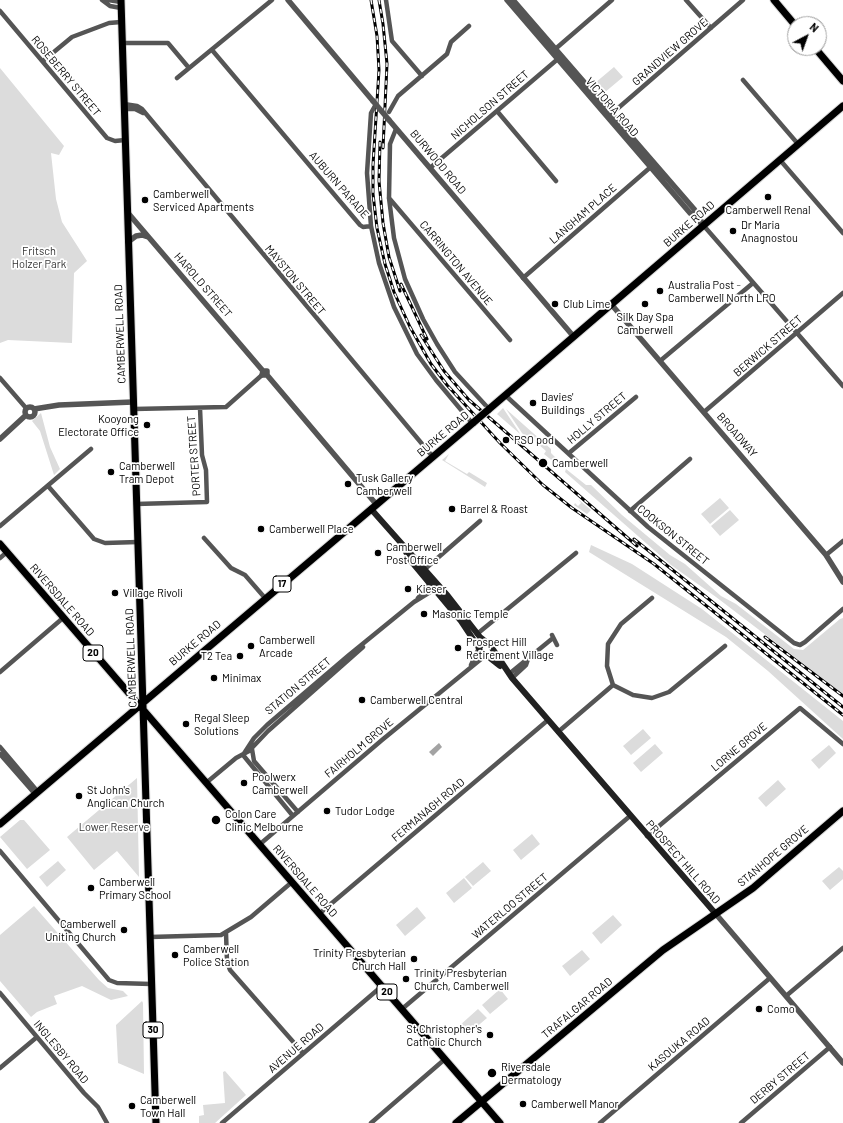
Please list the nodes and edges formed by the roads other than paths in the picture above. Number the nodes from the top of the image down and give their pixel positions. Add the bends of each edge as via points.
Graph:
1 (102, 0) edge
2 (108, 0) edge
3 (272, 0) edge
4 (288, 0) edge
5 (386, 0) edge
6 (612, 0) edge
7 (686, 0) edge
8 (743, 0) edge
9 (774, 0) edge
10 (511, 1) edge
11 (121, 3) edge
12 (0, 11) edge
13 (788, 16) edge
14 (121, 22) junction
15 (470, 26) dead end
16 (711, 28) junction
17 (122, 43) junction
18 (212, 50) junction
19 (554, 51) junction
20 (822, 56) edge
21 (560, 57) junction
22 (42, 61) junction
23 (189, 68) junction
24 (422, 76) junction
25 (177, 78) dead end
26 (743, 80) dead end
27 (843, 81) edge
28 (374, 104) junction
29 (124, 106) junction
30 (843, 106) edge
31 (497, 111) junction
32 (389, 112) dead end
33 (610, 116) junction
34 (396, 129) junction
35 (125, 140) junction
36 (798, 144) junction
37 (780, 160) junction
38 (653, 166) junction
39 (430, 168) junction
40 (556, 181) dead end
41 (389, 198) junction
42 (127, 213) junction
43 (371, 226) junction
44 (704, 226) junction
45 (843, 233) edge
46 (148, 237) junction
47 (128, 242) junction
48 (523, 278) junction
49 (753, 283) junction
50 (843, 293) edge
51 (611, 304) junction
52 (797, 333) junction
53 (574, 337) junction
54 (510, 340) dead end
55 (660, 361) junction
56 (264, 374) junction
57 (0, 378) edge
58 (843, 386) edge
59 (505, 395) junction
60 (636, 396) dead end
61 (133, 406) junction
62 (26, 408) junction
63 (200, 408) junction
64 (34, 409) junction
65 (489, 409) junction
66 (704, 412) junction
67 (26, 415) junction
68 (473, 422) junction
69 (0, 438) edge
70 (91, 449) dead end
71 (569, 453) junction
72 (433, 457) junction
73 (690, 459) dead end
74 (48, 486) junction
75 (136, 504) junction
76 (373, 507) junction
77 (630, 512) junction
78 (480, 521) dead end
79 (0, 526) edge
80 (204, 538) dead end
81 (843, 541) edge
82 (138, 542) junction
83 (0, 544) edge
84 (7, 552) junction
85 (576, 553) dead end
86 (826, 555) junction
87 (0, 558) edge
88 (422, 571) junction
89 (430, 579) junction
90 (843, 582) edge
91 (435, 589) junction
92 (427, 595) junction
93 (441, 597) junction
94 (265, 598) junction
95 (652, 598) dead end
96 (414, 602) junction
97 (450, 602) junction
98 (843, 609) edge
99 (841, 613) edge
100 (63, 618) junction
101 (476, 637) junction
102 (489, 645) junction
103 (557, 646) dead end
104 (725, 646) dead end
105 (479, 648) junction
106 (486, 655) junction
107 (470, 666) junction
108 (0, 672) edge
109 (510, 676) junction
110 (614, 685) junction
111 (142, 707) junction
112 (548, 720) junction
113 (558, 732) junction
114 (257, 739) junction
115 (843, 744) edge
116 (0, 747) edge
117 (253, 748) junction
118 (0, 754) edge
119 (243, 755) junction
120 (265, 778) junction
121 (272, 781) junction
122 (206, 783) junction
123 (267, 785) junction
124 (36, 793) junction
125 (843, 811) edge
126 (298, 812) junction
127 (293, 816) junction
128 (630, 816) junction
129 (0, 824) edge
130 (647, 836) junction
131 (259, 845) junction
132 (0, 851) edge
133 (292, 882) junction
134 (319, 914) junction
135 (715, 914) junction
136 (226, 933) junction
137 (150, 937) junction
138 (843, 948) edge
139 (770, 978) junction
140 (151, 984) junction
141 (382, 986) junction
142 (0, 993) edge
143 (786, 996) junction
144 (402, 1009) junction
145 (37, 1037) junction
146 (830, 1047) junction
147 (303, 1053) junction
148 (445, 1059) junction
149 (843, 1063) edge
150 (0, 1068) edge
151 (482, 1102) junction
152 (107, 1123) edge
153 (156, 1123) edge
154 (222, 1123) edge
155 (371, 1123) edge
156 (456, 1123) edge
157 (500, 1123) edge
158 (600, 1123) edge
159 (741, 1123) edge

1 - 11 street via 110,6
2 - 11 street
3 - 18 street
4 - 28 street, BURWOOD ROAD
5 - 24 street via 392,41
6 - 19 street
7 - 16 street
8 - 16 street, GRANDVIEW GROVE
9 - 13 main road
10 - 19 street, VICTORIA ROAD
11 - 14 main road, CAMBERWELL ROAD / 30
12 - 22 street, ROSEBERRY STREET
14 - 17 main road, CAMBERWELL ROAD / 30
14 - 22 street via 109,23 72,37
15 - 24 street via 451,42 447,54
16 - 33 street, GRANDVIEW GROVE
17 - 23 street via 168,43
17 - 29 main road, CAMBERWELL ROAD / 30
18 - 23 street
18 - 43 street, AUBURN PARADE via 360,225
19 - 21 street, VICTORIA ROAD
20 - 27 main road
21 - 31 street, NICHOLSON STREET
21 - 33 street, VICTORIA ROAD
22 - 35 street, ROSEBERRY STREET via 107,138 115,141
23 - 25 street
24 - 32 street via 397,98
26 - 36 street
28 - 34 street, BURWOOD ROAD, bridge
28 - 43 street via 367,166
29 - 35 main road, CAMBERWELL ROAD / 30
29 - 72 street, MAYSTON STREET via 145,114
30 - 36 main road, BURKE ROAD / 17
31 - 39 street, NICHOLSON STREET
31 - 40 street
33 - 38 street, VICTORIA ROAD
34 - 39 street, BURWOOD ROAD
34 - 41 street via 389,148
35 - 42 main road, CAMBERWELL ROAD / 30
36 - 37 main road, BURKE ROAD / 17
37 - 44 main road, BURKE ROAD / 17
37 - 45 street
38 - 44 street, VICTORIA ROAD via 694,209
38 - 48 street, LANGHAM PLACE
39 - 48 street, BURWOOD ROAD
41 - 54 street, CARRINGTON AVENUE
41 - 65 street via 394,238 406,278 423,319 455,372
42 - 46 street, HAROLD STREET
42 - 47 main road, CAMBERWELL ROAD / 30
43 - 68 street, AUBURN PARADE via 385,281 411,343 427,370
44 - 49 street, VICTORIA ROAD
44 - 51 main road, BURKE ROAD / 17
46 - 47 street via 141,235
46 - 56 street, HAROLD STREET
47 - 61 main road, CAMBERWELL ROAD / 30
48 - 53 street, BURWOOD ROAD
49 - 52 street, VICTORIA ROAD
49 - 55 street
50 - 52 street, BERWICK STREET
51 - 53 main road, BURKE ROAD / 17
51 - 55 street, BROADWAY
52 - 58 street, VICTORIA ROAD
52 - 66 street, BERWICK STREET
53 - 59 main road, BURKE ROAD / 17
55 - 66 street, BROADWAY
56 - 63 street via 226,407
56 - 76 street, HAROLD STREET
57 - 62 street
59 - 65 main road, BURKE ROAD / 17
59 - 71 street, COOKSON STREET
60 - 71 street, HOLLY STREET
61 - 63 street
61 - 64 street via 59,405
61 - 75 main road, CAMBERWELL ROAD / 30
62 - 64 street
62 - 67 street
63 - 75 street, PORTER STREET via 207,502
64 - 67 street via 33,416
65 - 68 main road, BURKE ROAD / 17, bridge
66 - 86 street, BROADWAY
67 - 69 street
68 - 72 main road, BURKE ROAD / 17
70 - 74 street
71 - 77 street, COOKSON STREET
72 - 76 main road, BURKE ROAD / 17
73 - 77 street
74 - 79 street
74 - 82 street via 94,540 105,543
75 - 82 main road, CAMBERWELL ROAD / 30
76 - 88 main road, PROSPECT HILL ROAD
76 - 94 main road, BURKE ROAD / 17
77 - 99 street, COOKSON STREET via 794,643 800,645 805,642
78 - 88 street
80 - 94 street via 231,568 245,575
81 - 86 street
82 - 111 main road, CAMBERWELL ROAD / 30
83 - 84 main road, RIVERSDALE ROAD / 20
84 - 87 street
84 - 100 main road, RIVERSDALE ROAD / 20
85 - 101 street
86 - 90 street, BROADWAY
88 - 89 main road, PROSPECT HILL ROAD
89 - 91 main road, PROSPECT HILL ROAD
89 - 96 street, STATION STREET via 427,588
89 - 97 main road, PROSPECT HILL ROAD
91 - 92 street, STATION STREET
91 - 93 main road, PROSPECT HILL ROAD
92 - 93 street via 436,594
92 - 96 street, STATION STREET
93 - 97 main road, PROSPECT HILL ROAD
94 - 111 main road, BURKE ROAD / 17
95 - 110 street via 621,624 608,644 607,666
96 - 114 street, STATION STREET
97 - 101 main road, PROSPECT HILL ROAD
98 - 99 street, COOKSON STREET
100 - 108 street
100 - 111 main road, RIVERSDALE ROAD / 20
101 - 102 main road, PROSPECT HILL ROAD
101 - 105 main road, PROSPECT HILL ROAD
102 - 105 main road via 482,644
102 - 106 main road via 490,652
102 - 109 main road, PROSPECT HILL ROAD
103 - 109 street via 552,637
104 - 110 street via 669,692 652,698 633,695
105 - 106 main road via 481,653
105 - 107 street, FAIRHOLM GROVE
106 - 107 street, FAIRHOLM GROVE
106 - 109 main road, PROSPECT HILL ROAD
107 - 126 street, FAIRHOLM GROVE
109 - 112 main road, PROSPECT HILL ROAD
110 - 113 street
111 - 122 main road, RIVERSDALE ROAD / 20
111 - 124 main road, BURKE ROAD / 17
111 - 137 main road, CAMBERWELL ROAD / 30
112 - 113 main road, PROSPECT HILL ROAD
112 - 134 street, FERMANAGH ROAD
113 - 128 main road, PROSPECT HILL ROAD
114 - 117 street, STATION STREET
114 - 119 street, STATION STREET
115 - 130 street, LORNE GROVE via 800,708
116 - 124 street
117 - 119 street, STATION STREET
117 - 120 street via 253,759
118 - 124 street
119 - 120 street
119 - 122 street, STATION STREET
120 - 121 street
120 - 123 street
121 - 123 street
121 - 126 street
122 - 131 main road, RIVERSDALE ROAD / 20
123 - 127 street
124 - 129 main road, BURKE ROAD / 17
125 - 135 main road, STANHOPE GROVE via 758,884
126 - 127 street, FAIRHOLM GROVE
127 - 131 street, FAIRHOLM GROVE
128 - 130 main road, PROSPECT HILL ROAD
128 - 144 street, WATERLOO STREET
130 - 135 main road, PROSPECT HILL ROAD
131 - 133 main road, RIVERSDALE ROAD / 20
132 - 140 street via 109,980
133 - 134 main road, RIVERSDALE ROAD / 20
133 - 136 street via 251,917
134 - 141 main road, RIVERSDALE ROAD / 20
135 - 139 street, PROSPECT HILL ROAD
135 - 151 main road, TRAFALGAR ROAD via 663,950
136 - 137 street
136 - 147 street via 227,962 230,970
137 - 140 main road, CAMBERWELL ROAD / 30
138 - 143 street
139 - 143 street, PROSPECT HILL ROAD
139 - 158 street, KASOUKA ROAD
140 - 153 main road, CAMBERWELL ROAD / 30
141 - 144 main road, RIVERSDALE ROAD / 20
141 - 147 street, AVENUE ROAD
142 - 145 street, INGLESBY ROAD
143 - 146 street, PROSPECT HILL ROAD
144 - 148 main road, RIVERSDALE ROAD / 20
145 - 150 street
145 - 152 street, INGLESBY ROAD via 98,1107
146 - 149 street, PROSPECT HILL ROAD
146 - 159 street, DERBY STREET
147 - 154 street, AVENUE ROAD
148 - 151 main road, RIVERSDALE ROAD / 20
148 - 155 street
151 - 156 main road, TRAFALGAR ROAD
151 - 157 main road, RIVERSDALE ROAD / 20

